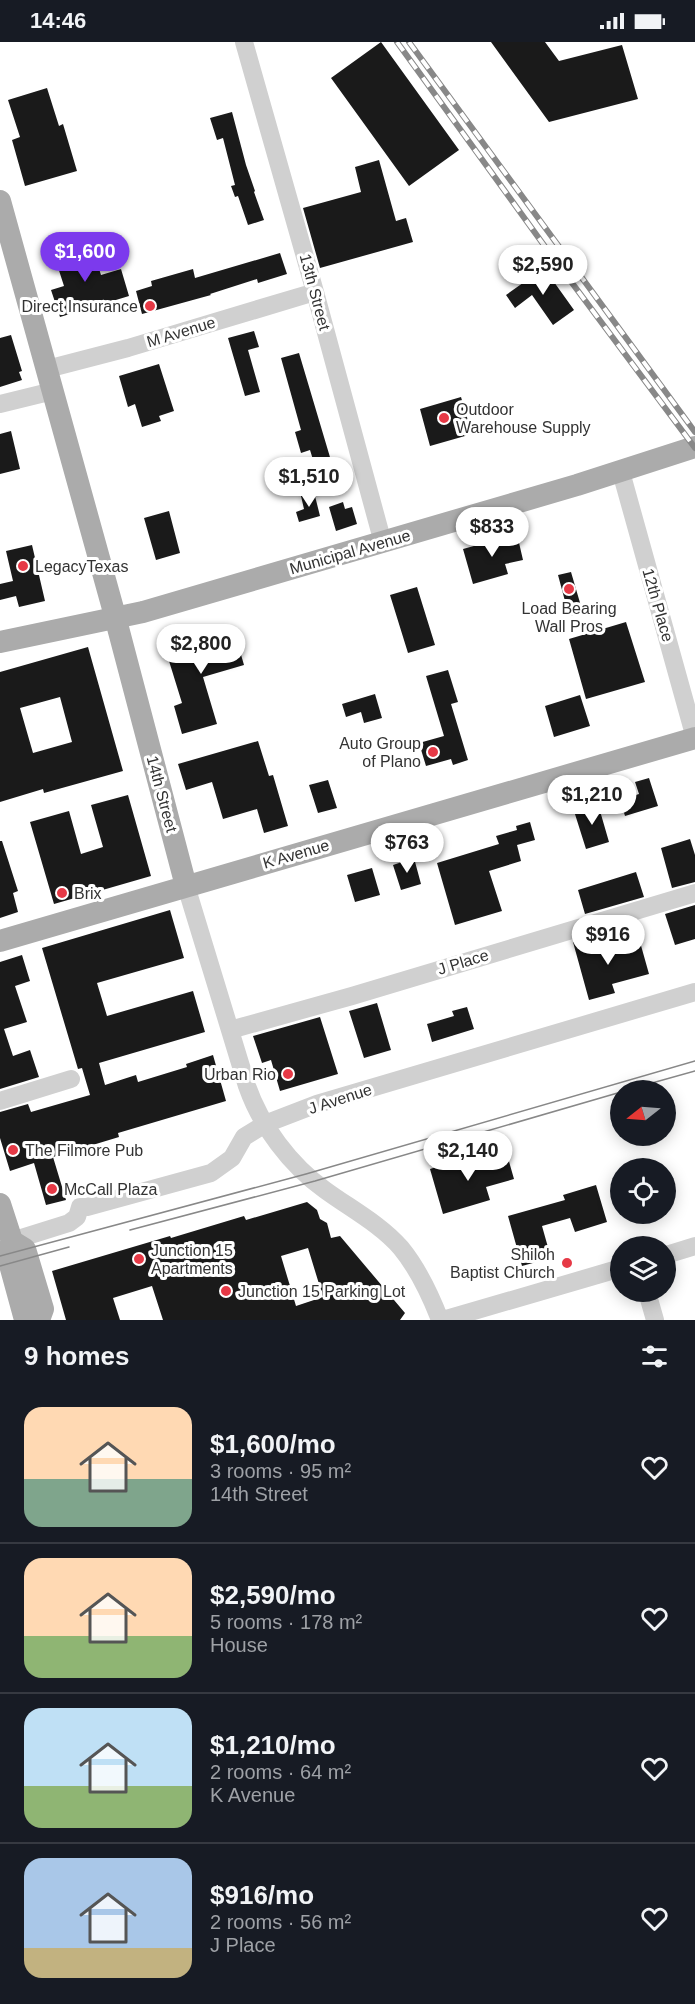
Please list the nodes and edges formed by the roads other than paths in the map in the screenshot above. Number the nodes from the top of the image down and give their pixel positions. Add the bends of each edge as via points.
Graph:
1 (244, 42) edge
2 (0, 201) edge
3 (315, 292) junction
4 (47, 369) junction
5 (53, 391) junction
6 (0, 404) edge
7 (695, 447) edge
8 (621, 472) junction
9 (383, 543) junction
10 (116, 618) junction
11 (0, 642) edge
12 (695, 738) edge
13 (186, 886) junction
14 (695, 893) edge
15 (0, 941) edge
16 (695, 992) edge
17 (230, 1030) junction
18 (71, 1079) dead end
19 (0, 1101) edge
20 (265, 1124) junction
21 (0, 1204) edge
22 (6, 1243) edge
23 (695, 1246) edge
24 (676, 1252) edge
25 (610, 1271) edge
26 (650, 1302) edge
27 (28, 1320) edge
28 (39, 1320) edge
29 (442, 1320) edge
30 (656, 1320) edge

1 - 3 street, 13th Street
2 - 4 main road, 14th Street
3 - 4 street, M Avenue
3 - 9 street, 13th Street
4 - 5 main road, 14th Street
5 - 6 street
5 - 10 main road, 14th Street
7 - 8 main road, Municipal Avenue
8 - 9 main road, Municipal Avenue
8 - 12 street, 12th Place
9 - 10 main road, Municipal Avenue
10 - 11 main road, Municipal Avenue
10 - 13 main road, 14th Street
12 - 13 main road, K Avenue
13 - 15 main road, K Avenue
13 - 17 street, 14th Street
14 - 17 street, J Place
16 - 20 street, J Avenue via 317,1104
17 - 20 street, 14th Street via 252,1101
18 - 19 street
20 - 22 street, J Avenue via 244,1137 232,1158 212,1173 80,1207 77,1217 69,1223
20 - 29 street, 14th Street via 306,1174 400,1246 415,1266
21 - 22 main road
22 - 27 main road
22 - 28 main road via 25,1249 43,1309
23 - 24 street
25 - 29 street
26 - 30 street

